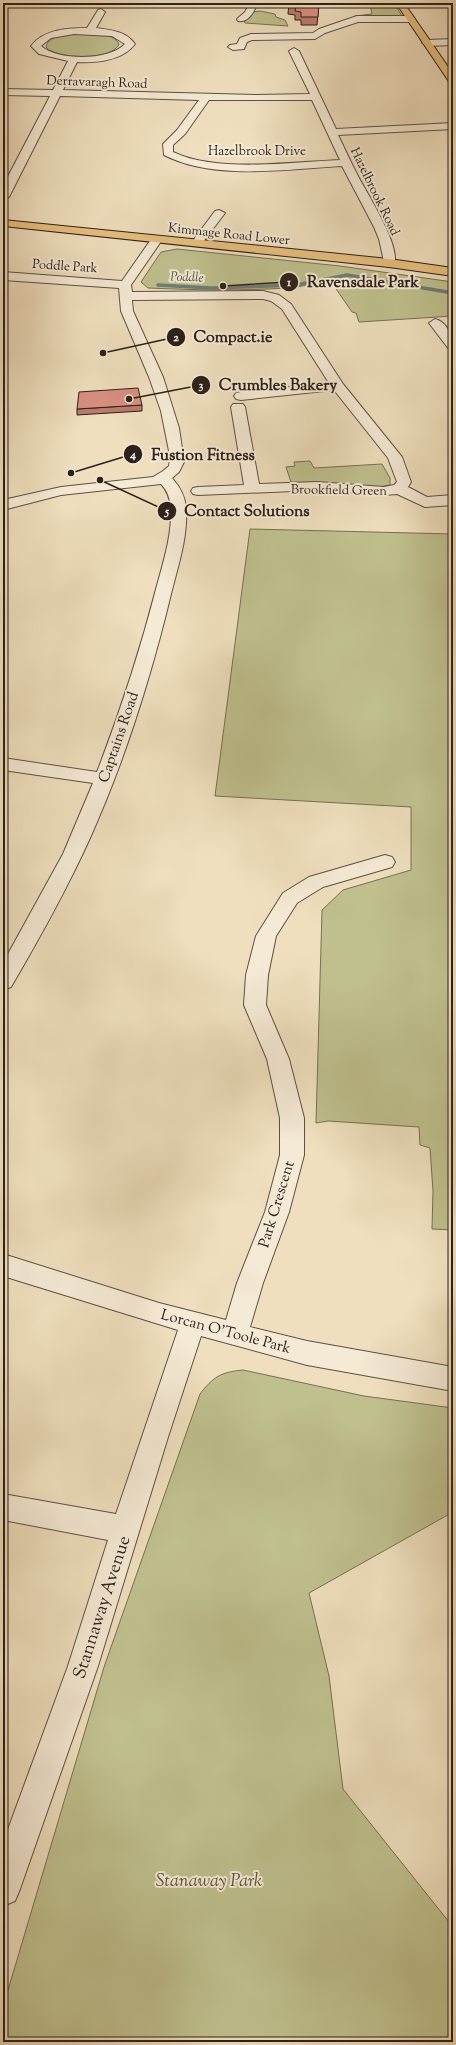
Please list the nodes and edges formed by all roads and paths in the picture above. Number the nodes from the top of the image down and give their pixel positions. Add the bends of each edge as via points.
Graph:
1 (117, 3) edge
2 (254, 3) edge
3 (400, 3) edge
4 (160, 4) dead end
5 (103, 9) edge
6 (241, 19) dead end
7 (344, 19) dead end
8 (357, 19) junction
9 (411, 19) junction
10 (90, 31) junction
11 (453, 42) edge
12 (427, 43) junction
13 (233, 47) dead end
14 (294, 49) dead end
15 (74, 59) junction
16 (453, 81) edge
17 (3, 92) edge
18 (58, 93) junction
19 (206, 97) junction
20 (316, 97) junction
21 (453, 126) edge
22 (333, 132) junction
23 (346, 163) junction
24 (3, 197) edge
25 (219, 213) dead end
26 (3, 223) edge
27 (156, 240) junction
28 (196, 244) junction
29 (389, 264) junction
30 (453, 272) edge
31 (3, 276) edge
32 (125, 290) junction
33 (435, 323) dead end
34 (453, 345) edge
35 (338, 386) junction
36 (164, 478) junction
37 (252, 488) junction
38 (399, 489) junction
39 (198, 491) dead end
40 (453, 500) edge
41 (3, 505) edge
42 (3, 764) edge
43 (104, 779) junction
44 (385, 862) dead end
45 (3, 982) edge
46 (3, 1265) edge
47 (193, 1323) junction
48 (235, 1334) junction
49 (453, 1379) edge
50 (3, 1507) edge
51 (126, 1530) junction
52 (5, 1877) edge

1 - 4 street
2 - 6 street via 248,14
3 - 9 main road
5 - 10 street
7 - 8 street
8 - 9 street
8 - 13 street via 322,31 316,36 251,37 243,40 241,47
9 - 12 main road
10 - 15 street via 47,36 36,46 46,55
10 - 15 street via 119,35 130,44 124,51 108,56
11 - 12 street
12 - 16 main road
14 - 20 street, Hazelbrook Road
15 - 18 street
17 - 18 street, Derravaragh Road
18 - 19 street, Derravaragh Road
18 - 24 street
19 - 20 street
19 - 23 street, Hazelbrook Drive via 181,132 168,144 168,153 173,157 182,161 223,166
20 - 22 street, Hazelbrook Road
21 - 22 street, Hazelbrook Road
22 - 23 street, Hazelbrook Road
23 - 29 street, Hazelbrook Road via 384,235 390,252
25 - 28 street
26 - 27 main road, Kimmage Road Lower
27 - 28 main road, Kimmage Road Lower
27 - 32 street
28 - 29 main road, Kimmage Road Lower
29 - 30 main road, Kimmage Road Lower
31 - 32 street, Poddle Park
32 - 35 street, Poddle Park via 275,298 287,307
32 - 36 street via 127,310 168,410 173,429 177,462 171,473
33 - 34 street
35 - 37 street via 240,401
35 - 38 street, Brookfield Green via 395,457 404,482
36 - 41 street via 61,492
36 - 43 street, Captains Road via 177,498 177,528 171,559 156,621
37 - 38 street, Brookfield Green via 317,486 384,491
37 - 39 street, Brookfield Green
38 - 40 street via 425,502
42 - 43 street
43 - 45 street, Captains Road via 80,837
44 - 48 street, Park Crescent via 316,882 290,898 266,936 255,1005 278,1059 292,1118 292,1155 277,1212 250,1284
46 - 47 street, Lorcan O'Toole Park
47 - 48 street, Lorcan O'Toole Park
47 - 51 street, Stannaway Avenue
48 - 49 street, Lorcan O'Toole Park via 307,1352
50 - 51 street
51 - 52 street, Stannaway Avenue via 83,1666

